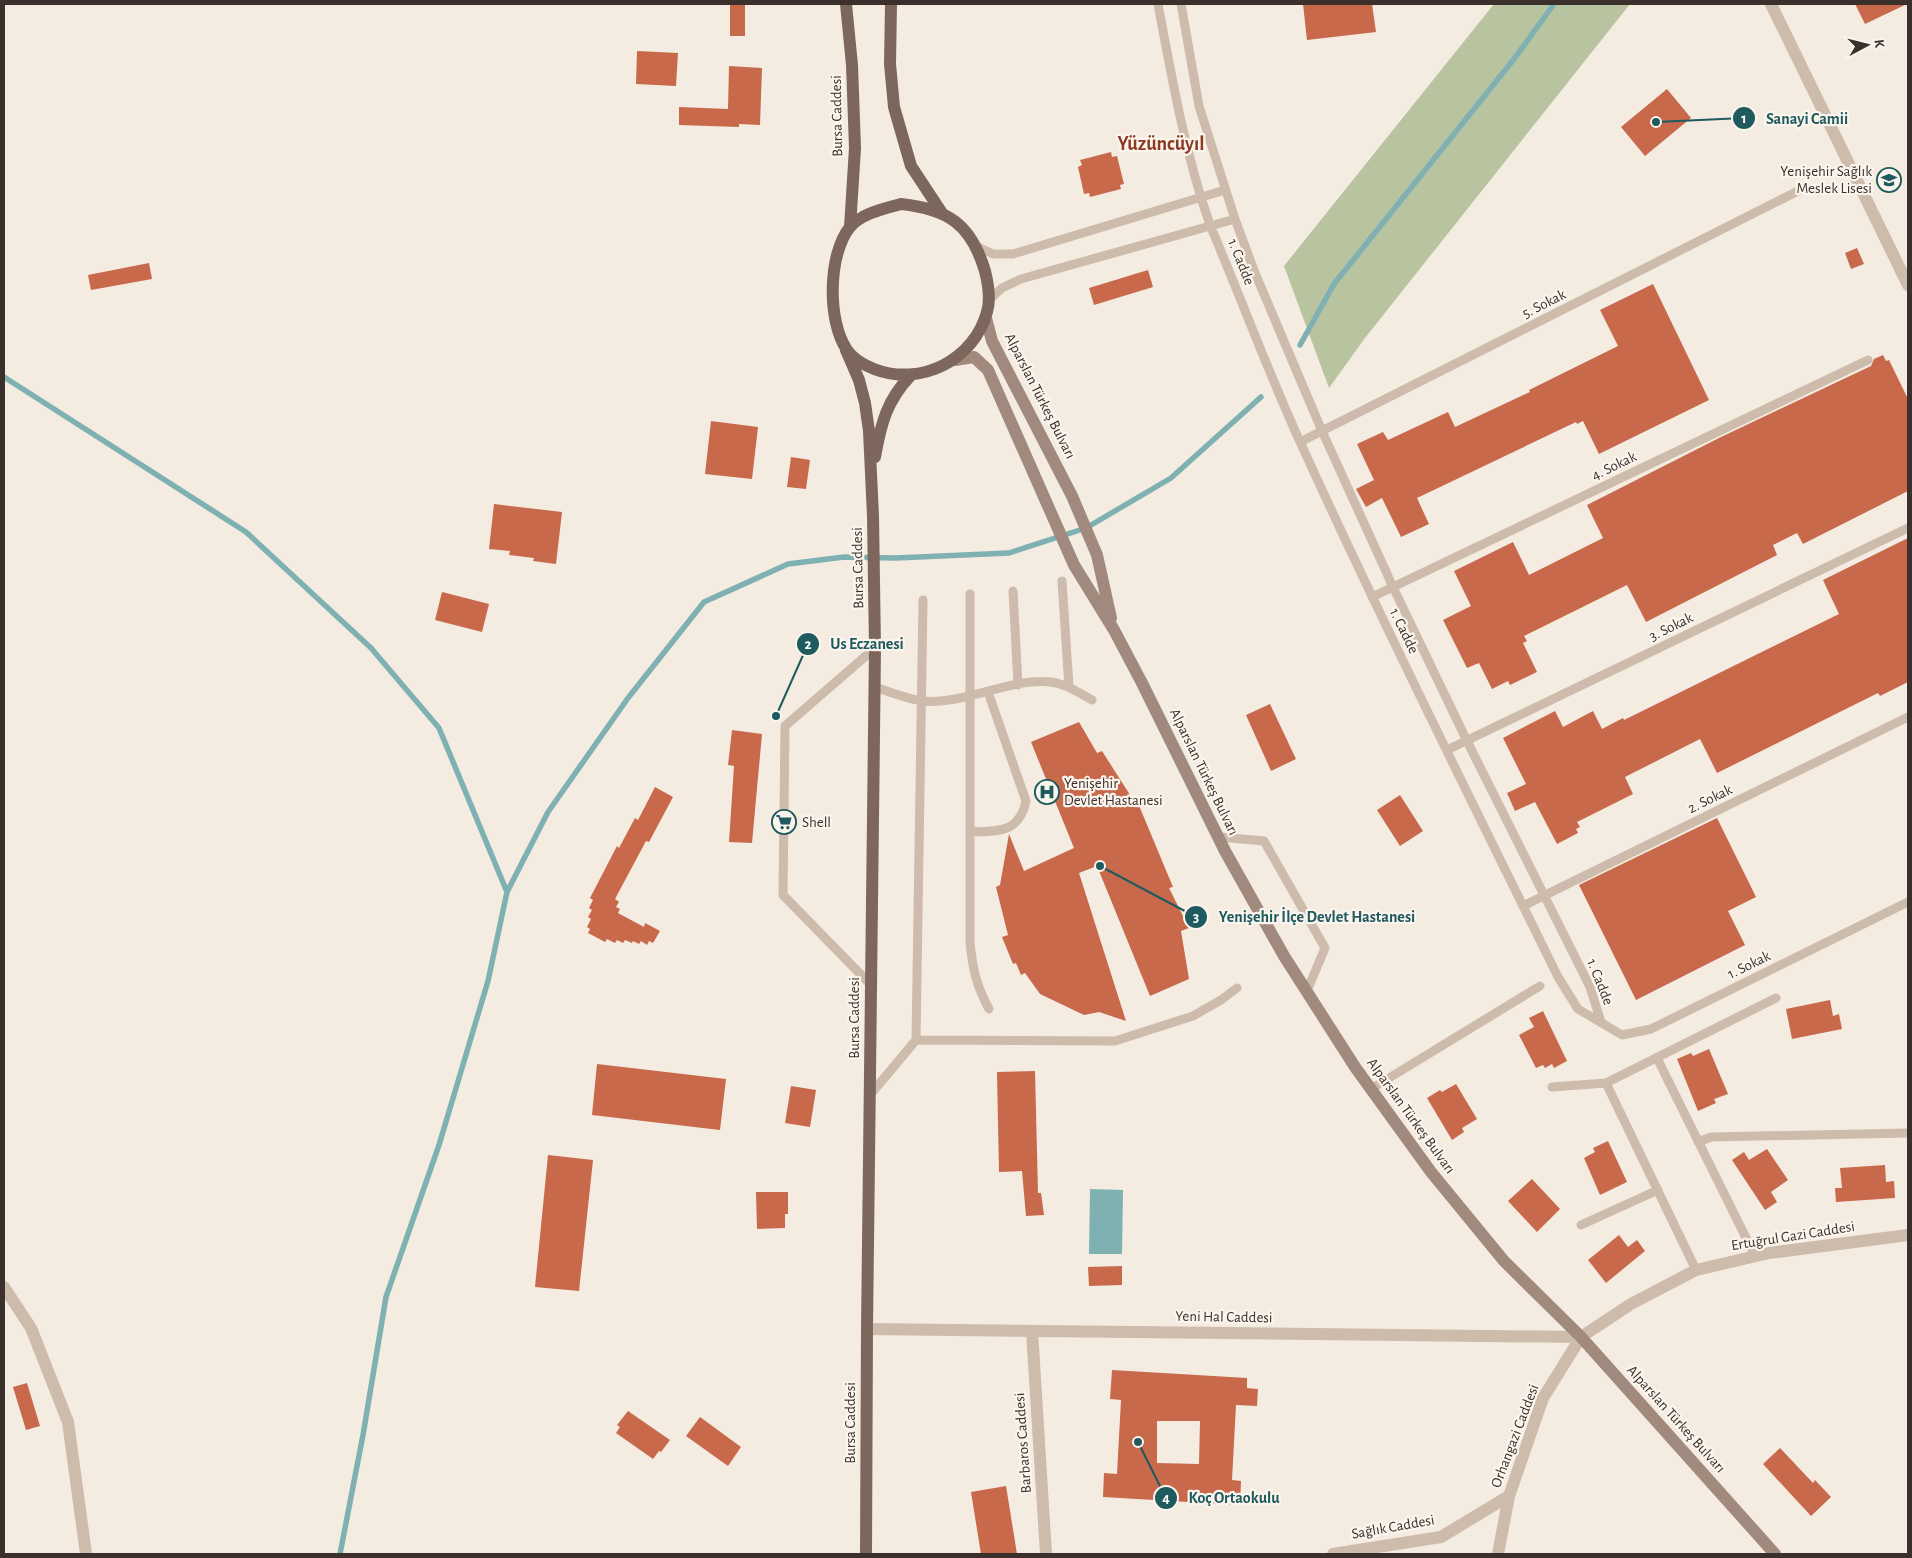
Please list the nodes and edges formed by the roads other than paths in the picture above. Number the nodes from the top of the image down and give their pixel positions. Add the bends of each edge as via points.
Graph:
1 (846, 4) edge
2 (890, 4) edge
3 (1158, 4) edge
4 (1181, 4) edge
5 (1771, 4) edge
6 (1225, 190) junction
7 (1800, 190) dead end
8 (1201, 197) junction
9 (942, 213) junction
10 (1235, 219) junction
11 (1210, 225) junction
12 (850, 227) junction
13 (976, 246) junction
14 (1908, 284) edge
15 (988, 300) junction
16 (986, 318) junction
17 (846, 350) junction
18 (955, 360) junction
19 (1868, 360) dead end
20 (911, 375) junction
21 (1322, 431) junction
22 (1300, 442) junction
23 (872, 481) junction
24 (1908, 528) edge
25 (1062, 581) dead end
26 (1393, 587) junction
27 (1013, 591) dead end
28 (970, 594) dead end
29 (1372, 597) junction
30 (923, 600) dead end
31 (1114, 630) junction
32 (875, 648) junction
33 (1018, 685) junction
34 (875, 687) junction
35 (1069, 687) junction
36 (988, 692) junction
37 (971, 697) junction
38 (1092, 700) dead end
39 (922, 701) junction
40 (1908, 716) edge
41 (1466, 741) junction
42 (1447, 750) junction
43 (970, 832) junction
44 (1218, 837) junction
45 (1544, 896) junction
46 (1908, 902) edge
47 (1523, 906) junction
48 (870, 985) junction
49 (1540, 986) dead end
50 (1237, 988) dead end
51 (1307, 991) junction
52 (1776, 998) dead end
53 (989, 1009) dead end
54 (1601, 1022) junction
55 (916, 1040) junction
56 (1657, 1058) junction
57 (1606, 1083) junction
58 (1552, 1087) dead end
59 (1371, 1090) junction
60 (870, 1095) junction
61 (1908, 1133) edge
62 (1698, 1142) junction
63 (1658, 1190) junction
64 (1581, 1225) dead end
65 (1908, 1235) edge
66 (1755, 1256) junction
67 (1696, 1270) junction
68 (4, 1288) edge
69 (867, 1329) junction
70 (1032, 1331) junction
71 (1581, 1337) junction
72 (1509, 1496) junction
73 (86, 1554) edge
74 (866, 1554) edge
75 (1046, 1554) edge
76 (1333, 1554) edge
77 (1498, 1554) edge
78 (1775, 1554) edge

1 - 12 main road, Bursa Caddesi via 855,148
2 - 9 main road via 894,108 911,166
3 - 8 lane, 1. Cadde via 1178,112
4 - 6 lane, 1. Cadde via 1199,106
5 - 14 street
6 - 8 lane
6 - 10 lane, 1. Cadde
7 - 21 lane, 5. Sokak
8 - 11 lane, 1. Cadde
8 - 13 lane via 1013,254 993,254
9 - 12 main road via 922,206 901,204 875,211
9 - 13 main road via 969,233
10 - 11 lane
10 - 21 lane, 1. Cadde
11 - 15 lane via 1021,279 1002,288
11 - 22 lane, 1. Cadde
12 - 17 main road via 835,263 832,293 836,324
13 - 15 main road via 986,275
15 - 16 main road
16 - 18 main road via 968,347
16 - 31 main road, Alparslan Türkeş Bulvarı via 992,341 1072,496 1097,555
17 - 20 main road via 870,368 887,374
17 - 23 main road, Bursa Caddesi via 865,403
18 - 20 main road via 937,369
18 - 31 main road, Alparslan Türkeş Bulvarı via 974,357 988,370 1074,565
19 - 26 lane, 4. Sokak
20 - 23 main road, Bursa Caddesi via 888,406 880,428
21 - 22 lane, 5. Sokak
21 - 26 lane, 1. Cadde
22 - 29 lane, 1. Cadde
23 - 32 main road, Bursa Caddesi
24 - 41 lane, 3. Sokak
25 - 35 lane
26 - 29 lane, 4. Sokak
26 - 41 lane, 1. Cadde
27 - 33 lane
28 - 37 lane
29 - 42 lane, 1. Cadde
30 - 39 lane
31 - 44 main road, Alparslan Türkeş Bulvarı
32 - 34 main road, Bursa Caddesi
32 - 48 lane via 785,726 783,895
33 - 35 lane via 1051,682
33 - 36 lane
34 - 39 lane
34 - 48 main road, Bursa Caddesi
35 - 38 lane
36 - 37 lane
36 - 43 lane via 1026,801 1021,817 1010,828
37 - 39 lane
37 - 43 lane
39 - 55 lane
40 - 45 lane, 2. Sokak
41 - 42 lane, 3. Sokak
41 - 45 lane, 1. Cadde
42 - 47 lane, 1. Cadde
43 - 53 lane via 970,943 979,991
44 - 51 main road, Alparslan Türkeş Bulvarı
44 - 51 lane via 1264,842 1325,948
45 - 47 lane, 2. Sokak
45 - 54 lane, 1. Cadde via 1590,987
46 - 54 lane, 1. Sokak via 1651,1029 1622,1035
47 - 54 lane, 1. Cadde via 1558,977 1578,1009
48 - 60 main road, Bursa Caddesi
49 - 59 lane
50 - 55 lane via 1193,1016 1115,1041
51 - 59 main road, Alparslan Türkeş Bulvarı
52 - 56 lane
55 - 60 lane
56 - 57 lane
56 - 62 lane
57 - 58 lane
57 - 63 lane
59 - 71 main road, Alparslan Türkeş Bulvarı via 1431,1172 1504,1261
60 - 69 main road, Bursa Caddesi
61 - 62 lane via 1711,1137
62 - 66 lane
63 - 64 lane
63 - 67 lane
65 - 66 street, Ertuğrul Gazi Caddesi
66 - 67 street, Ertuğrul Gazi Caddesi
67 - 71 street, Ertuğrul Gazi Caddesi via 1631,1304
68 - 73 street via 31,1328 68,1422
69 - 70 street, Yeni Hal Caddesi
69 - 74 main road, Bursa Caddesi
70 - 71 street, Yeni Hal Caddesi
70 - 75 street, Barbaros Caddesi
71 - 72 street, Orhangazi Caddesi via 1543,1398
71 - 78 main road, Alparslan Türkeş Bulvarı
72 - 76 street, Sağlık Caddesi via 1440,1537
72 - 77 street, Orhangazi Caddesi

